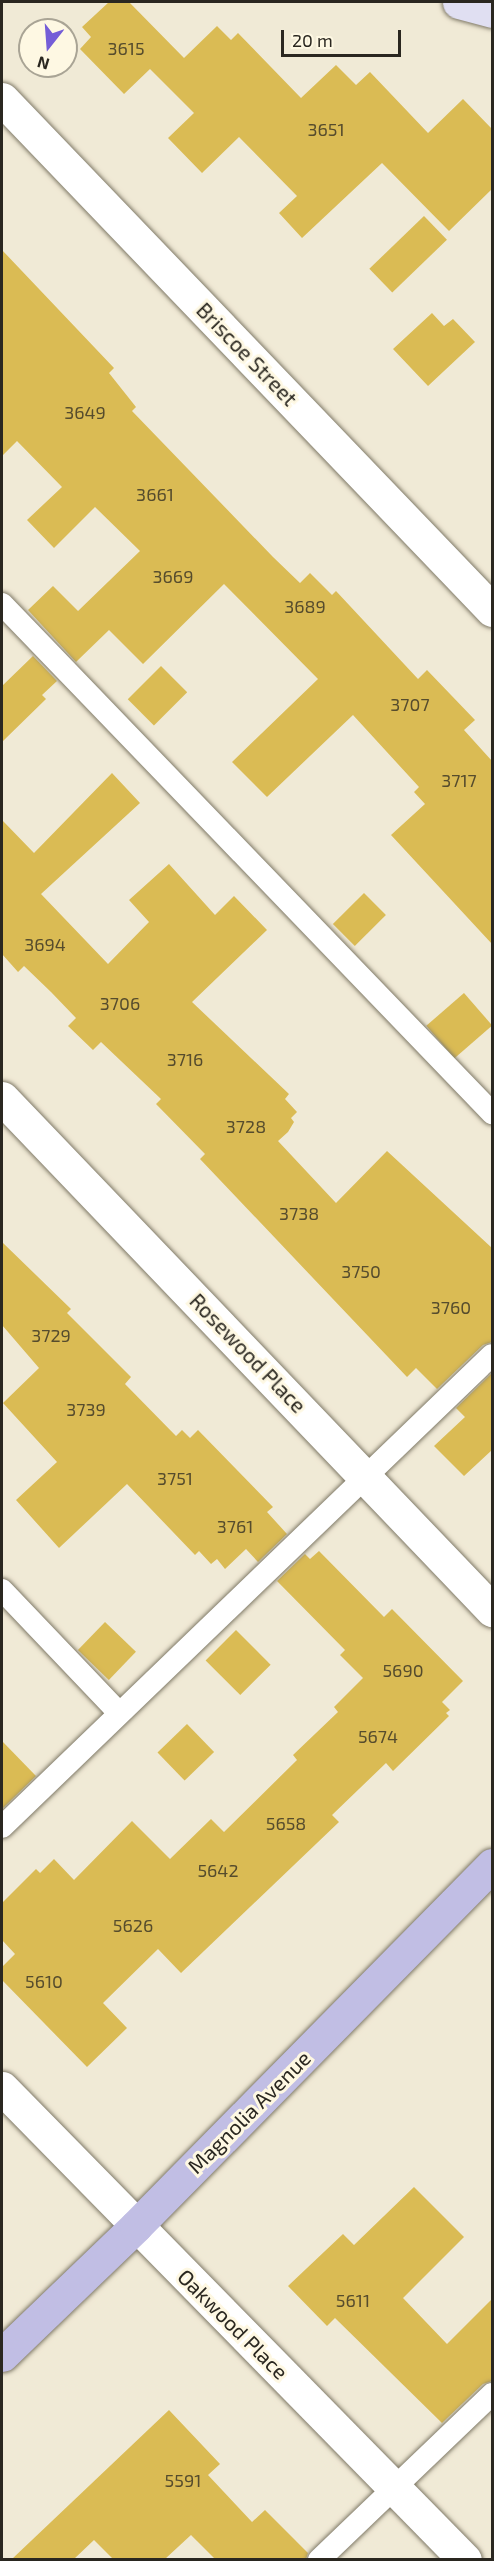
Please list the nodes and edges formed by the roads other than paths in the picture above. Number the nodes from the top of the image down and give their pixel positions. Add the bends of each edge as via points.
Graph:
1 (459, 2) edge
2 (492, 11) edge
3 (2, 99) edge
4 (2, 604) edge
5 (492, 610) edge
6 (2, 1098) edge
7 (492, 1113) edge
8 (492, 1355) edge
9 (366, 1476) junction
10 (2, 1590) edge
11 (492, 1610) edge
12 (118, 1712) junction
13 (2, 1827) edge
14 (492, 1865) edge
15 (2, 2088) edge
16 (136, 2226) junction
17 (2, 2355) edge
18 (492, 2394) edge
19 (395, 2486) junction
20 (319, 2559) edge
21 (465, 2559) edge

1 - 2 main road
3 - 5 street, Briscoe Street
4 - 7 lane
6 - 9 street, Rosewood Place
8 - 9 lane
9 - 11 street, Rosewood Place
9 - 12 lane
10 - 12 lane
12 - 13 lane
14 - 16 main road, Magnolia Avenue
15 - 16 street, Oakwood Place
16 - 17 main road, Magnolia Avenue
16 - 19 street, Oakwood Place
18 - 19 lane
19 - 20 lane
19 - 21 street, Oakwood Place

